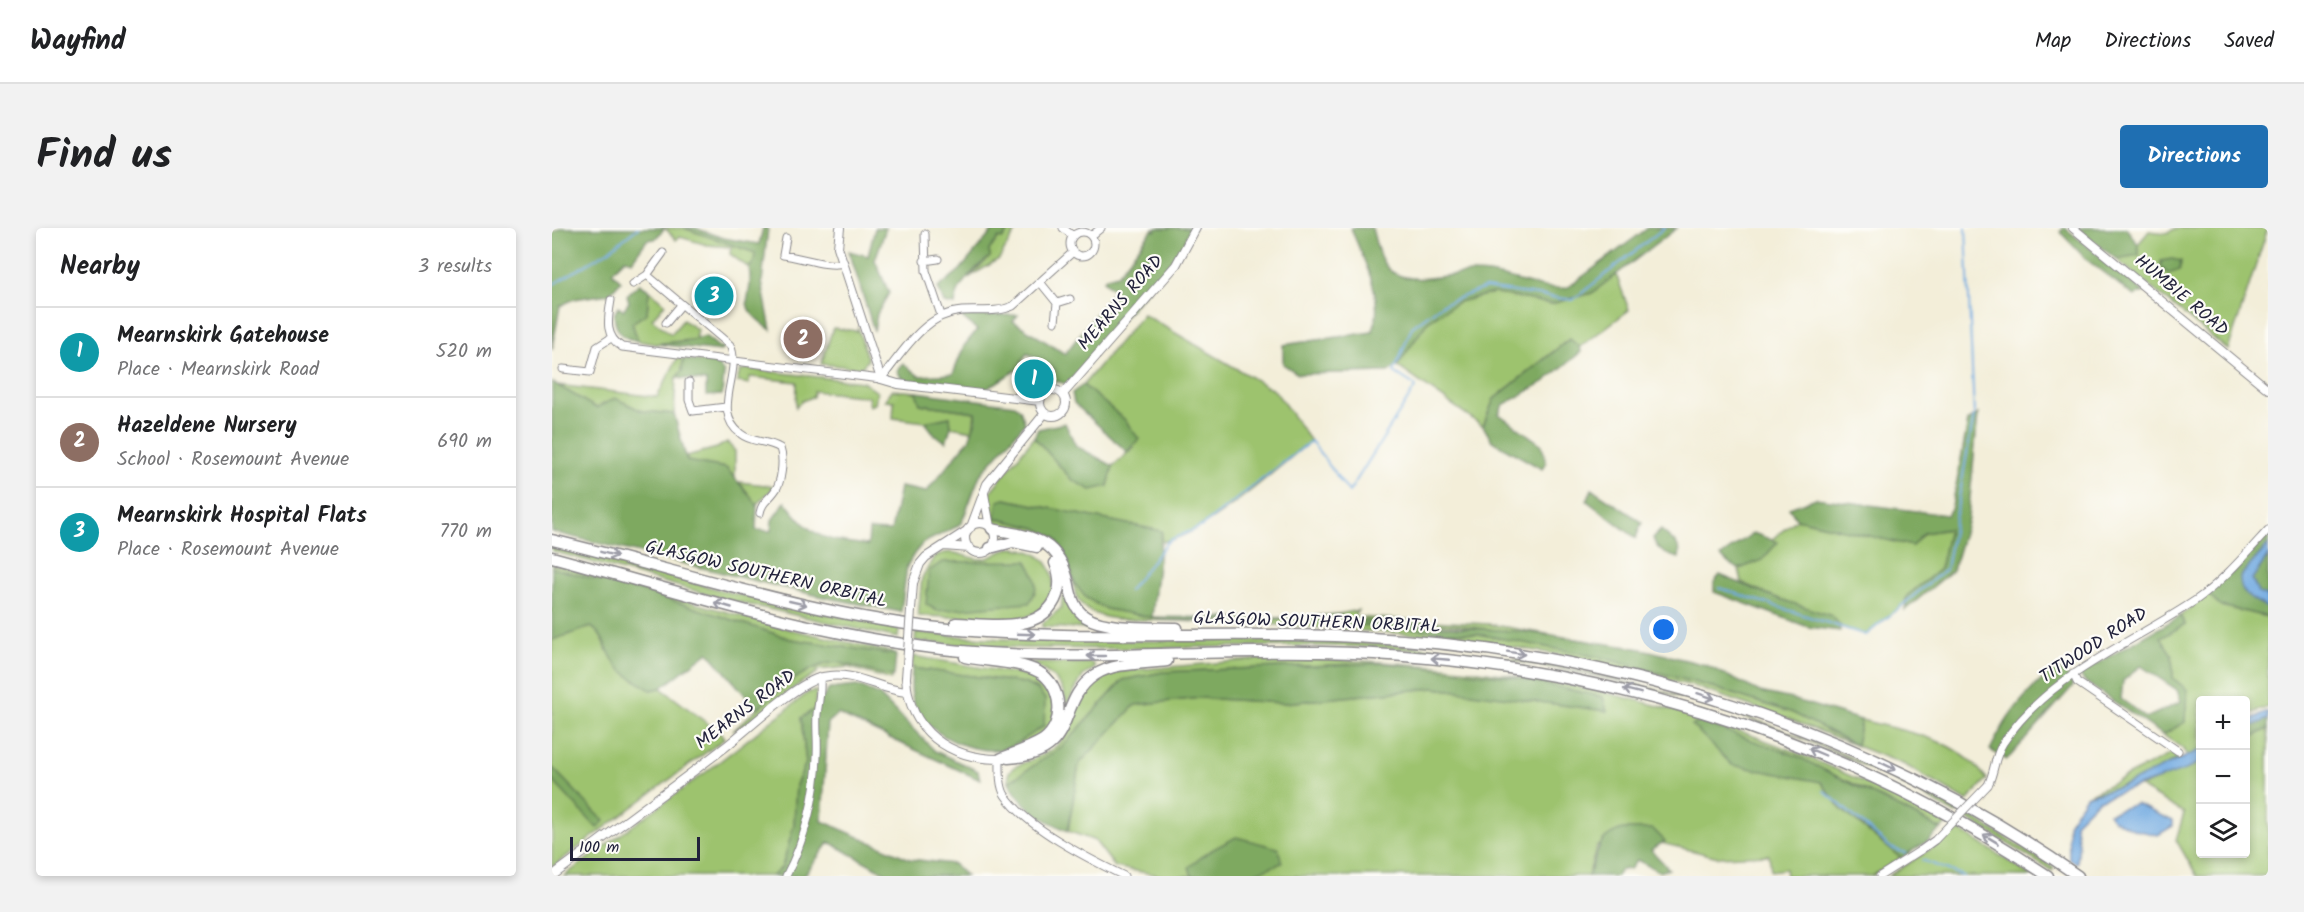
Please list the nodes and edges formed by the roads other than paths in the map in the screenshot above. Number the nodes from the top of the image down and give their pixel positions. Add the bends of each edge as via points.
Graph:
1 (840, 228) edge
2 (1063, 228) edge
3 (1101, 228) edge
4 (1196, 228) edge
5 (2073, 228) edge
6 (924, 234) dead end
7 (1073, 236) junction
8 (1091, 236) junction
9 (786, 238) dead end
10 (1073, 252) junction
11 (663, 253) dead end
12 (938, 259) dead end
13 (924, 261) junction
14 (844, 263) junction
15 (647, 275) junction
16 (1040, 282) junction
17 (633, 284) dead end
18 (1070, 299) dead end
19 (611, 300) dead end
20 (1057, 303) junction
21 (681, 305) junction
22 (941, 315) junction
23 (1055, 322) dead end
24 (666, 323) dead end
25 (611, 338) junction
26 (732, 362) junction
27 (563, 369) dead end
28 (881, 379) junction
29 (689, 382) dead end
30 (2268, 389) edge
31 (1063, 394) junction
32 (1040, 401) junction
33 (726, 407) junction
34 (1045, 413) junction
35 (984, 491) junction
36 (760, 513) dead end
37 (969, 528) junction
38 (991, 528) junction
39 (2268, 530) edge
40 (552, 540) edge
41 (943, 546) junction
42 (970, 548) junction
43 (990, 548) junction
44 (552, 557) edge
45 (884, 620) junction
46 (1270, 634) junction
47 (882, 641) junction
48 (1239, 653) junction
49 (2073, 674) junction
50 (820, 677) junction
51 (906, 692) junction
52 (2178, 751) dead end
53 (1000, 759) junction
54 (2044, 873) edge
55 (552, 876) edge
56 (786, 876) edge
57 (1124, 876) edge
58 (1880, 876) edge
59 (2078, 876) edge

1 - 14 street via 838,247
2 - 7 street
3 - 8 street
4 - 31 street, MEARNS ROAD via 1176,265
5 - 30 street, HUMBIE ROAD
6 - 13 street
7 - 8 street via 1084,232
7 - 10 street
8 - 10 street via 1094,246 1090,253 1080,256
9 - 14 street via 783,255 827,266
10 - 16 street
11 - 15 street
12 - 13 street
13 - 22 street
14 - 28 street
15 - 17 street
15 - 21 street
16 - 20 street
16 - 22 street via 1004,310
18 - 20 street
19 - 25 street
20 - 23 street
21 - 24 street
21 - 26 street via 730,345
22 - 28 street via 927,325
25 - 26 street via 632,349
25 - 27 street via 597,347 590,372
26 - 28 street
26 - 33 street
28 - 32 street
29 - 33 street via 693,411
31 - 32 street via 1048,390
31 - 34 street via 1067,404 1063,412 1056,416
32 - 34 street
33 - 36 street via 731,423 743,436 775,444 782,452 777,488 761,505
34 - 35 street via 999,466
35 - 37 street
35 - 38 street
37 - 38 street via 981,523
37 - 41 street
37 - 42 street via 966,539
38 - 43 street via 995,537
38 - 46 highway via 1039,540 1055,552 1065,570 1074,603 1092,620
39 - 49 street, TITWOOD ROAD via 2207,592
40 -> 45 highway, GLASGOW SOUTHERN ORBITAL via 767,596
41 - 42 street
41 - 51 street, bridge via 920,564 913,583
42 - 43 street via 980,552
43 - 45 highway via 1019,542 1035,546 1051,558 1059,576 1059,591 1045,613 1029,622 1012,624
47 -> 44 highway, GLASGOW SOUTHERN ORBITAL via 760,615
45 -> 46 highway, GLASGOW SOUTHERN ORBITAL via 1022,634
46 -> 59 highway, GLASGOW SOUTHERN ORBITAL via 1479,647 1592,666 1683,689 1801,729 1879,761 1984,815
48 -> 47 highway, GLASGOW SOUTHERN ORBITAL via 1045,656
47 - 53 highway via 1030,669 1052,683 1059,705 1050,733 1032,746
48 - 53 highway via 1110,668 1086,684 1061,732 1049,746 1028,757
54 -> 48 highway, GLASGOW SOUTHERN ORBITAL via 1967,825 1855,769 1760,731 1663,699 1556,675 1458,660 1317,652
49 - 52 street via 2077,682
49 - 58 street, TITWOOD ROAD, bridge via 2033,707 2004,741 1988,785 1935,840
50 - 51 street, MEARNS ROAD via 849,675
50 - 55 street, MEARNS ROAD via 796,690
50 - 56 street via 817,758 810,803 803,838
51 - 53 street via 915,717 938,742 969,756
53 - 57 street via 1003,793 1015,807 1077,853

